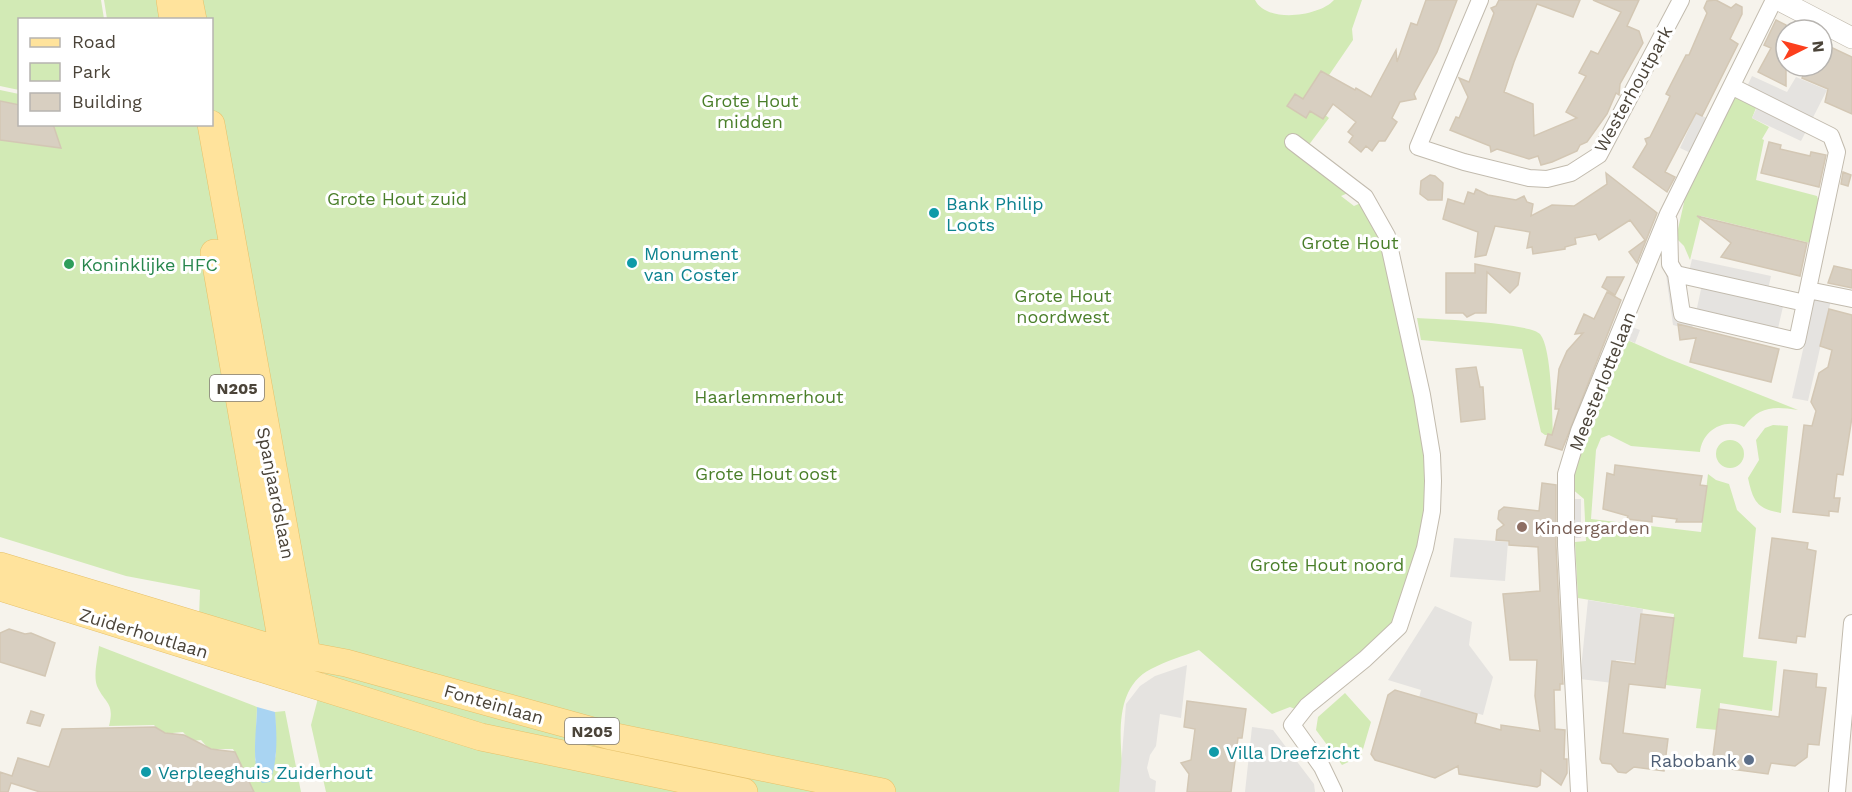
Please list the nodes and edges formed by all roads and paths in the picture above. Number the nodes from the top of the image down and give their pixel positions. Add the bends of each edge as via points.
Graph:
1 (170, 0) edge
2 (189, 0) edge
3 (1480, 0) edge
4 (1681, 0) edge
5 (1777, 0) edge
6 (173, 18) edge
7 (193, 18) edge
8 (1852, 38) edge
9 (1733, 87) junction
10 (192, 126) edge
11 (211, 126) edge
12 (1293, 142) dead end
13 (1668, 214) junction
14 (1676, 274) junction
15 (1807, 296) junction
16 (1852, 300) edge
17 (0, 566) edge
18 (0, 588) edge
19 (1852, 623) edge
20 (294, 653) junction
21 (289, 678) junction
22 (744, 792) edge
23 (882, 792) edge
24 (1334, 792) edge
25 (1579, 792) edge
26 (1837, 792) edge

1 - 6 main road
2 - 7 main road
3 - 4 street, Westerhoutpark via 1418,147 1475,165 1547,179 1572,173 1599,155
5 - 8 street
5 - 9 street, Meesterlottelaan
9 - 13 street, Meesterlottelaan
9 - 15 street via 1831,136 1835,143 1837,152
10 - 20 main road, Spanjaardslaan / N205
11 - 20 main road, Spanjaardslaan / N205
12 - 24 street via 1365,197 1382,226 1402,296 1432,455 1431,520 1399,627 1307,706 1292,725 1322,766
13 - 14 street via 1670,264
13 - 25 street, Meesterlottelaan via 1579,431 1566,474
14 - 15 street
14 - 15 street via 1682,314 1797,341
15 - 16 street
17 - 20 main road, Zuiderhoutlaan
18 - 21 main road, Zuiderhoutlaan
19 - 26 street
20 - 21 main road, Spanjaardslaan / N205
20 - 23 main road, Fonteinlaan / N205 via 346,663 611,736
21 - 22 main road, Fonteinlaan / N205 via 481,737

